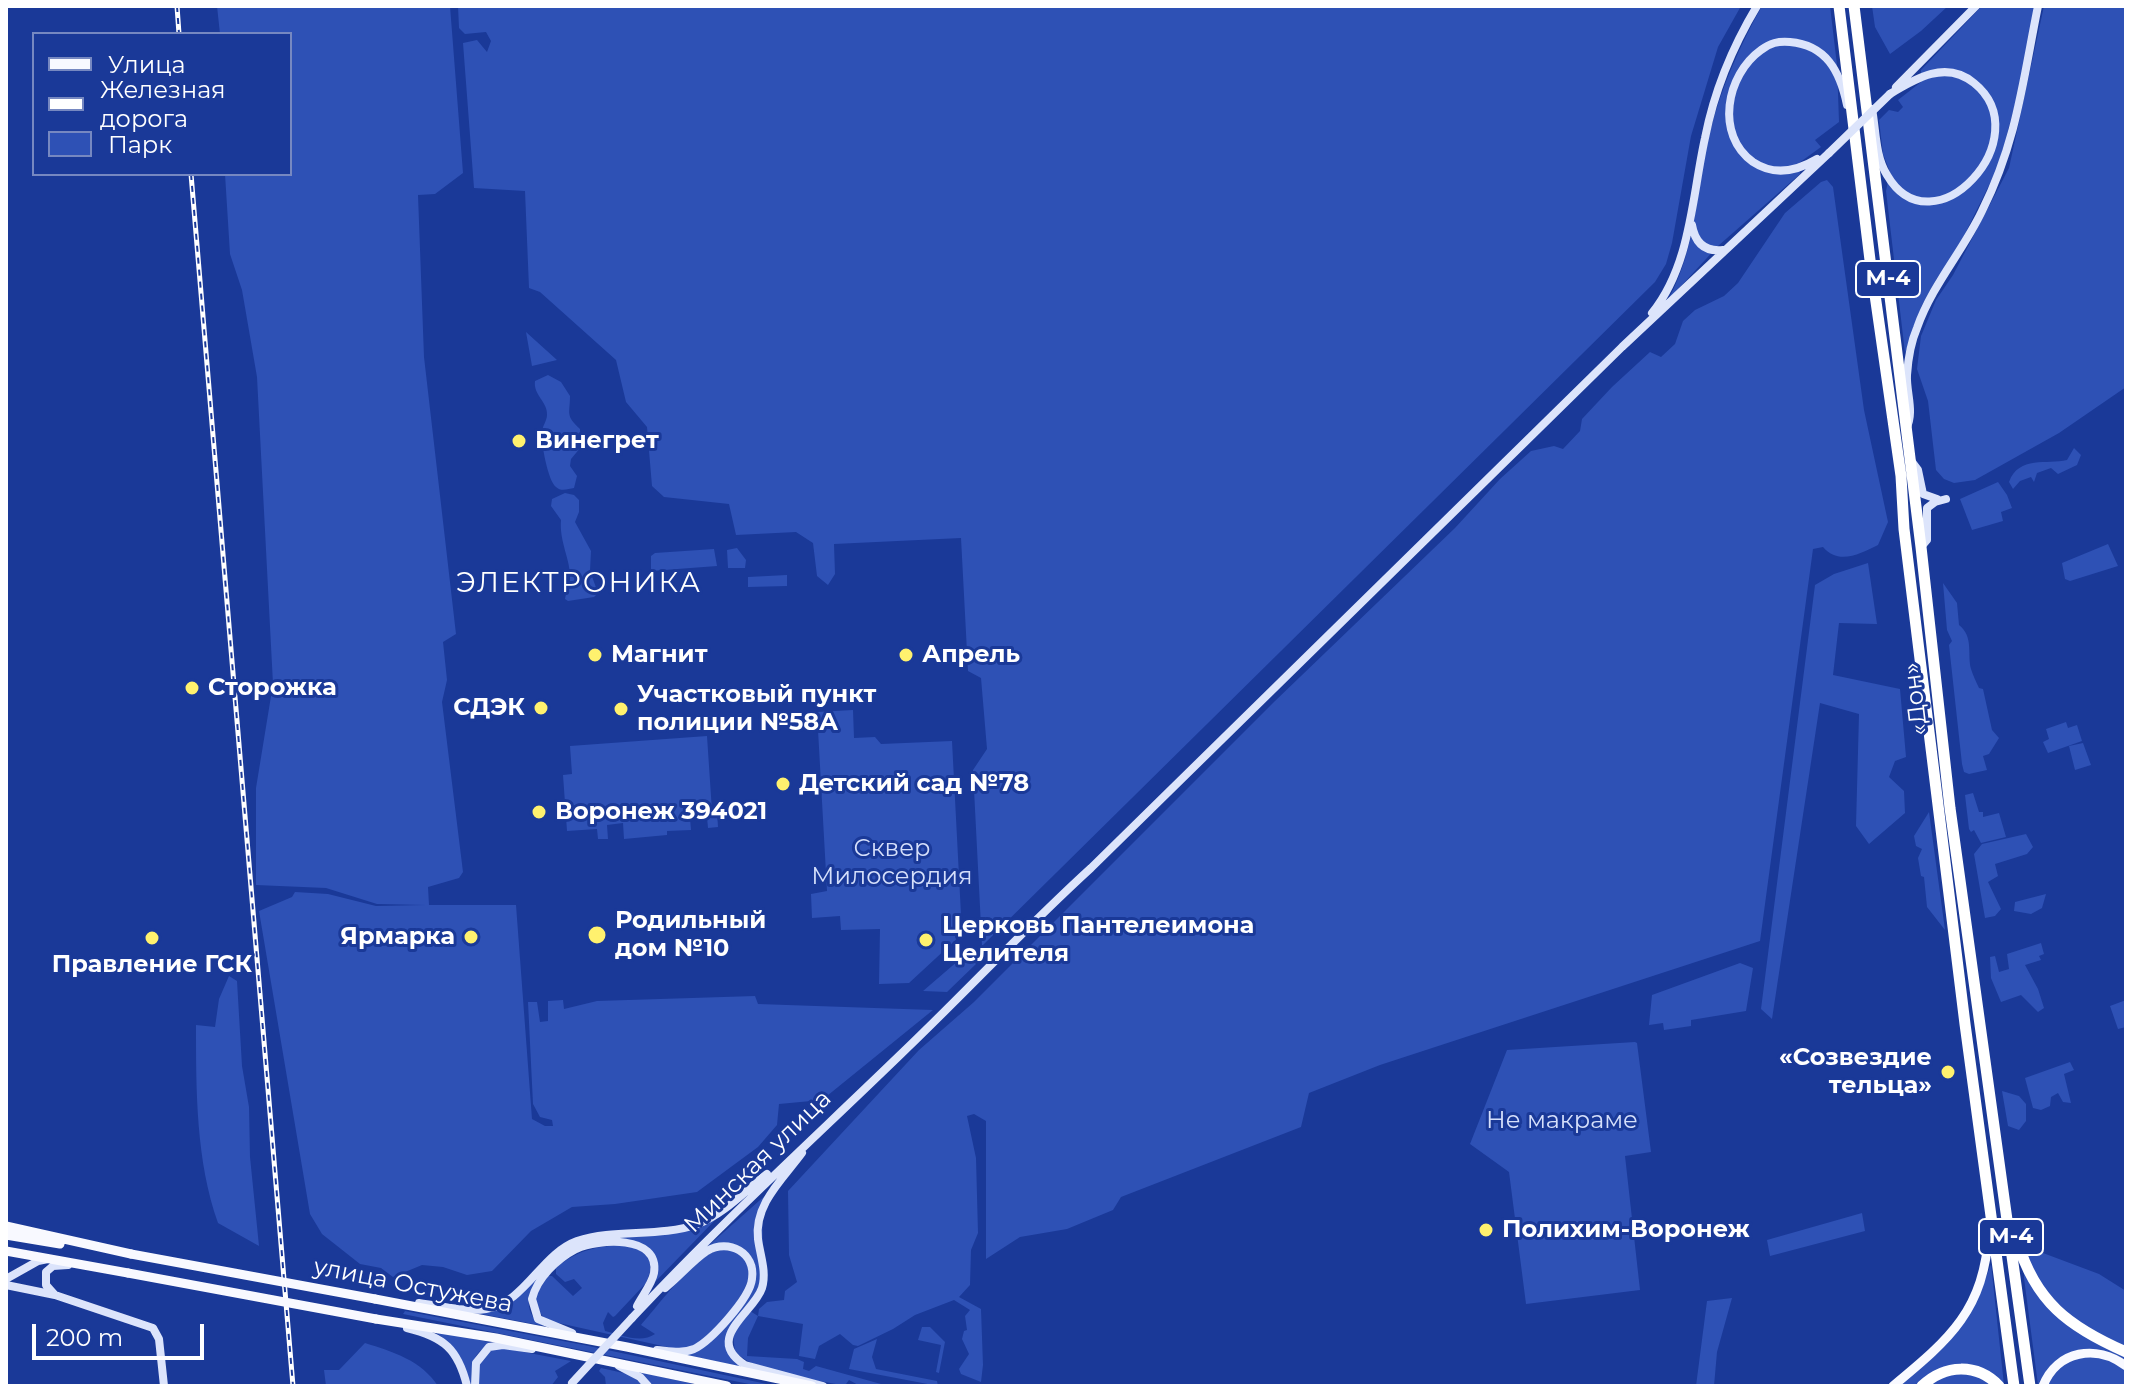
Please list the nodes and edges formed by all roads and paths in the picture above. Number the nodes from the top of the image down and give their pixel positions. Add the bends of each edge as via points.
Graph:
1 (1757, 6) edge
2 (1839, 6) edge
3 (1854, 6) edge
4 (1976, 6) edge
5 (2037, 7) edge
6 (1864, 79) junction
7 (1890, 94) junction
8 (1829, 153) junction
9 (1856, 154) junction
10 (1692, 217) junction
11 (1724, 250) junction
12 (1622, 347) junction
13 (1906, 429) junction
14 (1911, 461) junction
15 (1921, 547) junction
16 (814, 1136) junction
17 (803, 1147) junction
18 (1991, 1207) junction
19 (2008, 1213) junction
20 (6, 1226) edge
21 (6, 1235) edge
22 (6, 1251) edge
23 (131, 1254) junction
24 (61, 1259) junction
25 (128, 1273) junction
26 (6, 1282) edge
27 (55, 1295) junction
28 (375, 1299) junction
29 (632, 1318) junction
30 (376, 1319) junction
31 (589, 1339) junction
32 (627, 1347) junction
33 (2126, 1352) edge
34 (569, 1354) junction
35 (611, 1363) junction
36 (2126, 1366) edge
37 (570, 1385) edge
38 (164, 1386) edge
39 (467, 1386) edge
40 (475, 1386) edge
41 (648, 1386) edge
42 (727, 1386) edge
43 (812, 1386) edge
44 (823, 1386) edge
45 (1893, 1386) edge
46 (1922, 1386) edge
47 (1999, 1386) edge
48 (2014, 1386) edge
49 (2030, 1386) edge
50 (2043, 1386) edge

1 - 10 street via 1714,103
2 - 9 highway, «Дон» / М-4
3 - 6 highway, «Дон» / М-4
4 - 7 street
5 - 13 street via 2024,91 1999,173 1917,326 1907,376 1911,420
6 - 7 street via 1879,156 1891,182 1924,200 1948,198 1966,188 1987,161 1993,137 1993,112 1983,91 1964,76 1942,72 1927,73
6 - 13 highway, «Дон» / М-4
7 - 8 street, bridge
8 - 9 street via 1778,171 1755,163 1738,146 1729,124 1733,89 1744,66 1770,44 1807,44 1829,61 1846,101
8 - 11 street
9 - 18 highway, «Дон» / М-4
10 - 11 street via 1699,243 1708,250
10 - 12 street via 1660,302
11 - 12 street
12 - 16 street, Минская улица
13 - 14 highway, «Дон» / М-4
14 - 15 highway, «Дон» / М-4
14 - 15 street via 1923,494 1946,499 1927,508 1927,540
15 - 19 highway, «Дон» / М-4 via 1952,824
16 - 17 street, Минская улица
16 - 44 street via 761,1210 763,1286 734,1324 730,1342 735,1357 745,1365
17 - 28 street via 700,1223 566,1246 493,1308
17 - 29 street, Минская улица via 699,1245
18 - 45 main road via 1987,1262 1974,1302 1941,1344
18 - 48 highway, «Дон» / М-4
19 - 33 highway via 2027,1270 2049,1304 2070,1323
19 - 49 highway, «Дон» / М-4
20 - 23 main road, улица Остужева
21 - 23 main road
22 - 24 main road
23 - 28 main road, улица Остужева, bridge
24 - 25 main road, улица Остужева
24 - 26 street, улица Остужева via 42,1260
25 - 27 street via 53,1266 45,1280
25 - 30 main road, улица Остужева, bridge
26 - 27 street
27 - 38 street via 153,1328
28 - 31 main road, улица Остужева
29 - 31 street via 652,1280 651,1254 629,1243 575,1250 542,1278 532,1306 544,1323
29 - 32 street via 716,1247 733,1247 750,1260 749,1291 700,1345 679,1352
29 - 37 street, Минская улица, bridge
30 - 34 main road, улица Остужева
30 - 39 street via 441,1340 456,1357
31 - 32 main road, улица Остужева
32 - 43 main road, улица Остужева
34 - 35 main road, улица Остужева
34 - 40 street via 492,1346 476,1363
35 - 41 street
35 - 42 main road, улица Остужева
36 - 50 main road via 2108,1355 2083,1353 2058,1364
46 - 47 highway via 1958,1369 1980,1373

